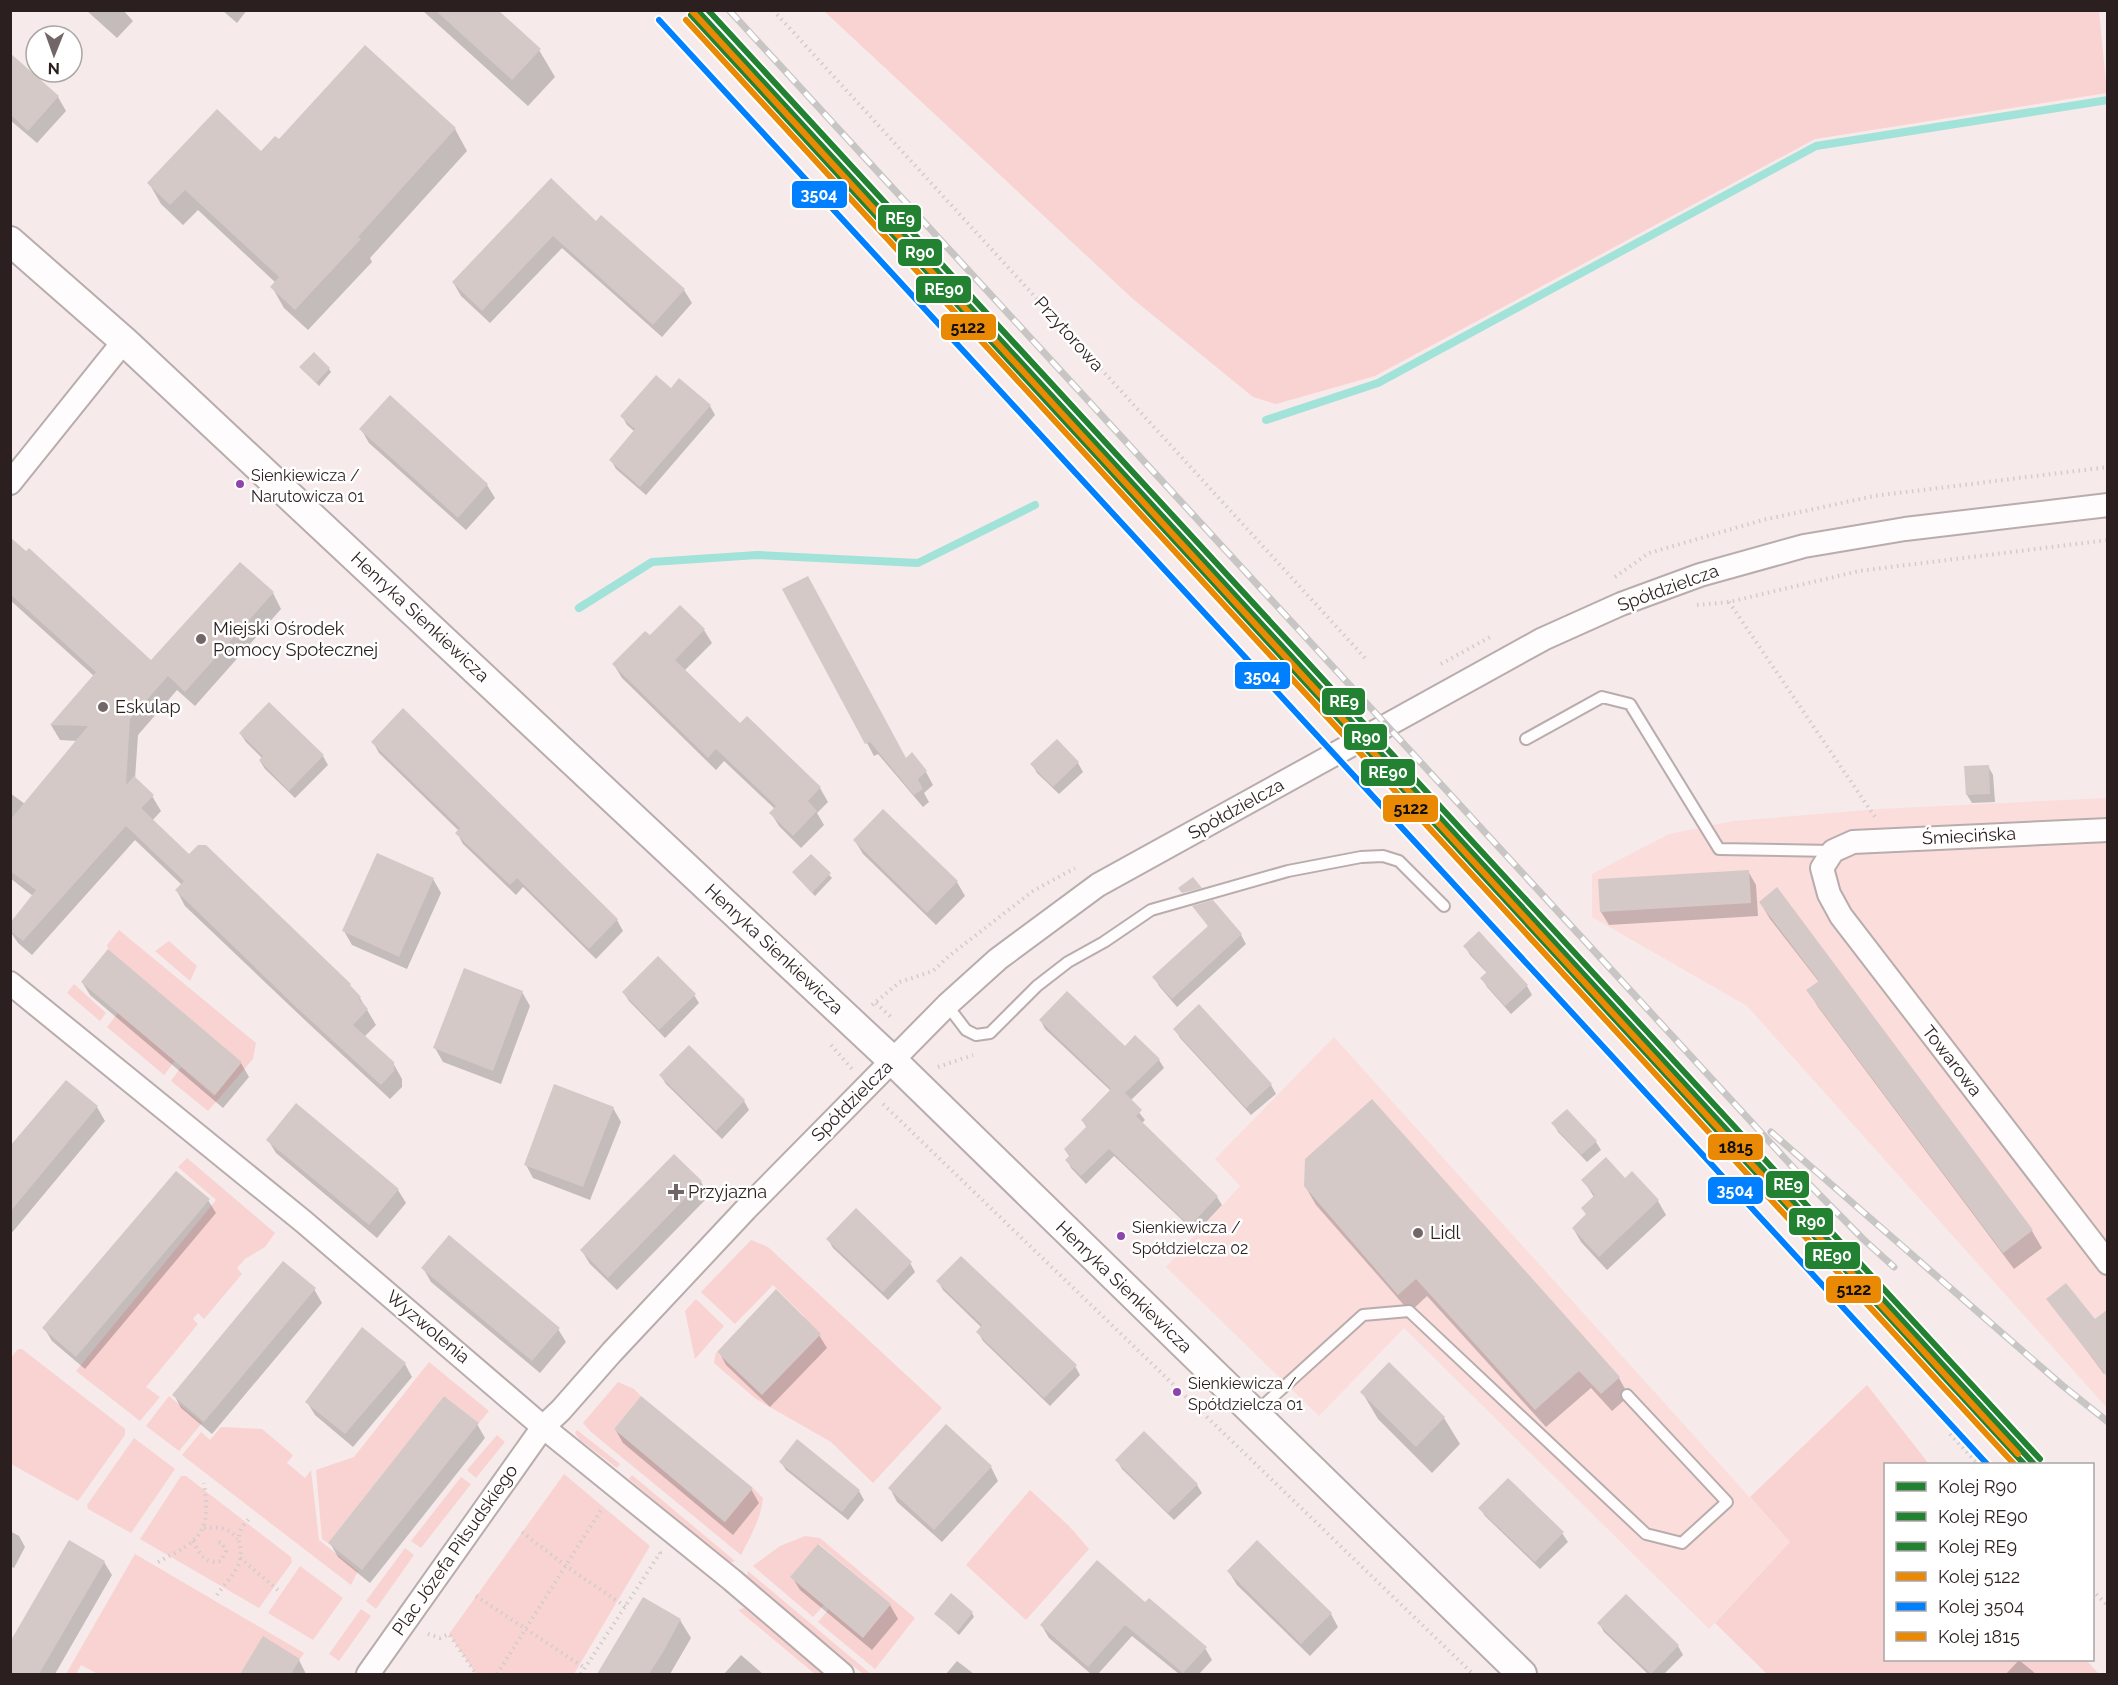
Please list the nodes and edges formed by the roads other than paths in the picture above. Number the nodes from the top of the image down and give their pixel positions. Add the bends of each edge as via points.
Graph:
1 (10, 241) edge
2 (124, 341) junction
3 (10, 483) edge
4 (2108, 505) edge
5 (1526, 740) dead end
6 (2108, 830) edge
7 (1833, 851) junction
8 (1444, 906) dead end
9 (10, 983) edge
10 (946, 1005) junction
11 (892, 1060) junction
12 (2108, 1263) edge
13 (1627, 1395) dead end
14 (1255, 1414) junction
15 (543, 1426) junction
16 (368, 1674) edge
17 (842, 1674) edge
18 (1522, 1674) edge

1 - 2 street, Henryka Sienkiewicza
2 - 3 street
2 - 11 street, Henryka Sienkiewicza
4 - 10 street, Spółdzielcza via 1905,529 1804,546 1700,575 1621,604 1543,639 1098,885 998,959
5 - 7 lane via 1602,697 1630,704 1719,849
6 - 7 street, Śmiecińska via 1853,842
7 - 12 street, Towarowa via 1822,868 1829,894 1841,916
8 - 10 lane via 1399,861 1383,856 1288,871 1151,910 1036,986 990,1033 976,1035 966,1030
9 - 15 street, Wyzwolenia via 304,1222
10 - 11 street, Spółdzielcza
11 - 14 street, Henryka Sienkiewicza
11 - 15 street, Spółdzielcza
13 - 14 lane via 1727,1502 1682,1543 1646,1534 1409,1311 1363,1315
14 - 18 street, Henryka Sienkiewicza
15 - 16 street, Plac Józefa Piłsudskiego
15 - 17 street, Wyzwolenia

